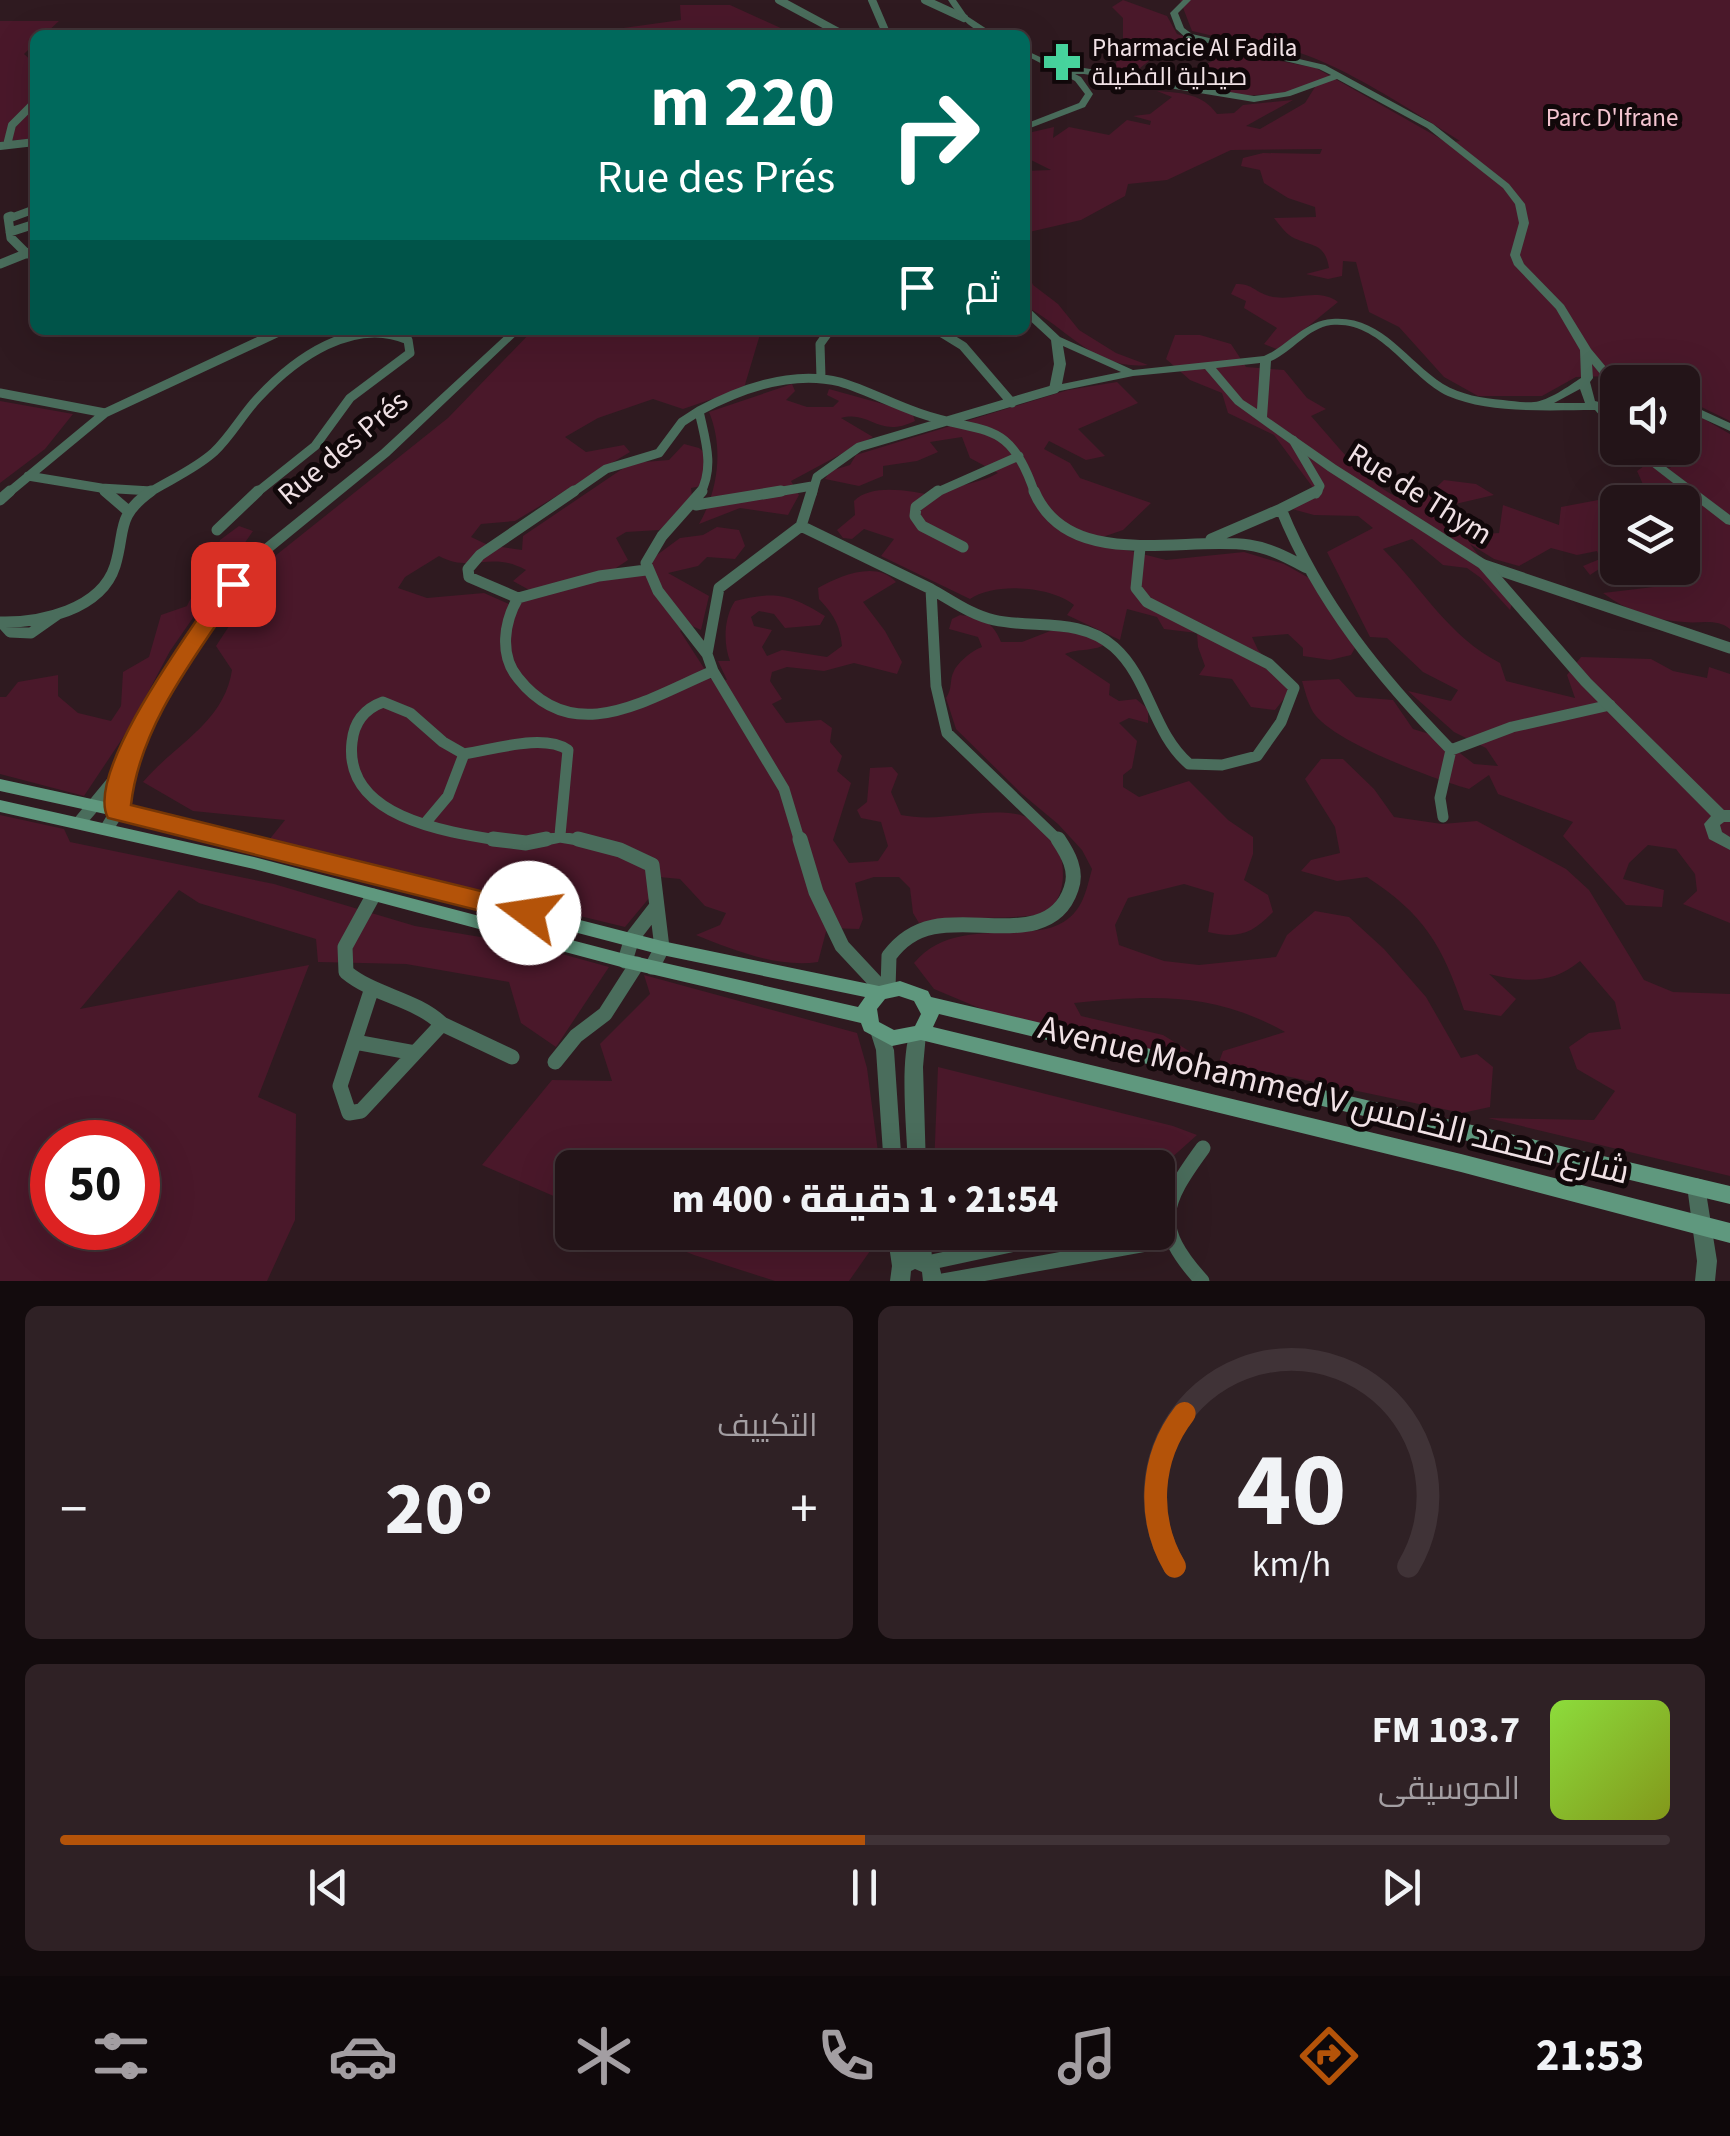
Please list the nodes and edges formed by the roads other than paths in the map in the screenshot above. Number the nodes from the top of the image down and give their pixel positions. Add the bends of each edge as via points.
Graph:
1 (779, 0) edge
2 (872, 0) edge
3 (925, 0) edge
4 (1187, 0) edge
5 (953, 2) edge
6 (937, 6) junction
7 (964, 18) junction
8 (835, 30) edge
9 (884, 30) edge
10 (984, 30) edge
11 (1030, 54) edge
12 (1065, 72) junction
13 (1340, 75) junction
14 (30, 107) edge
15 (1030, 125) edge
16 (30, 142) edge
17 (3, 145) edge
18 (30, 210) edge
19 (30, 226) edge
20 (10, 232) junction
21 (30, 251) edge
22 (30, 252) edge
23 (0, 264) edge
24 (1030, 315) edge
25 (272, 335) edge
26 (334, 335) edge
27 (400, 335) edge
28 (511, 335) edge
29 (826, 335) edge
30 (944, 335) edge
31 (1056, 339) junction
32 (1586, 350) junction
33 (1266, 359) junction
34 (1209, 366) junction
35 (1600, 366) edge
36 (1134, 373) junction
37 (821, 378) junction
38 (1586, 380) junction
39 (1600, 381) edge
40 (1055, 389) junction
41 (0, 393) edge
42 (1012, 403) junction
43 (1544, 403) junction
44 (1597, 408) junction
45 (1600, 408) edge
46 (1600, 411) edge
47 (699, 412) junction
48 (105, 413) junction
49 (1700, 413) edge
50 (1262, 416) junction
51 (944, 421) junction
52 (1730, 427) edge
53 (1293, 440) junction
54 (1019, 456) junction
55 (1657, 465) edge
56 (1663, 465) edge
57 (28, 476) junction
58 (812, 486) junction
59 (101, 488) junction
60 (151, 490) junction
61 (0, 500) edge
62 (696, 505) junction
63 (1280, 508) junction
64 (127, 510) junction
65 (1730, 519) edge
66 (801, 526) junction
67 (217, 530) dead end
68 (1203, 541) junction
69 (963, 548) dead end
70 (1140, 548) junction
71 (1484, 565) junction
72 (1307, 568) junction
73 (646, 570) junction
74 (931, 589) junction
75 (518, 598) junction
76 (2, 623) edge
77 (1730, 648) edge
78 (707, 654) junction
79 (713, 670) junction
80 (1610, 705) junction
81 (1452, 750) junction
82 (464, 754) junction
83 (122, 770) junction
84 (0, 785) edge
85 (0, 806) edge
86 (93, 807) junction
87 (117, 812) junction
88 (1725, 816) edge
89 (1442, 817) dead end
90 (428, 822) junction
91 (78, 824) junction
92 (106, 830) junction
93 (560, 836) junction
94 (1730, 844) edge
95 (373, 896) junction
96 (656, 908) junction
97 (632, 938) junction
98 (662, 948) junction
99 (638, 964) junction
100 (372, 990) junction
101 (884, 991) junction
102 (928, 1004) junction
103 (867, 1017) junction
104 (442, 1024) junction
105 (919, 1033) junction
106 (880, 1034) junction
107 (356, 1042) junction
108 (415, 1053) junction
109 (512, 1056) dead end
110 (556, 1062) dead end
111 (1203, 1148) dead end
112 (892, 1150) edge
113 (916, 1150) edge
114 (1175, 1184) edge
115 (1696, 1186) junction
116 (1730, 1195) edge
117 (1702, 1225) junction
118 (1730, 1233) edge
119 (1175, 1248) edge
120 (998, 1250) edge
121 (1113, 1250) edge
122 (917, 1270) edge
123 (943, 1281) edge
124 (1202, 1281) edge
125 (1705, 1281) edge

1 - 8 street
2 - 9 street
3 - 6 street
4 - 13 street via 1174,13 1189,36 1306,61
5 - 6 street
5 - 7 street
6 - 7 street
7 - 10 street
11 - 12 street
12 - 13 street via 1254,99
12 - 15 street via 1084,84 1088,98
13 - 32 street via 1442,134 1514,194 1524,223 1517,260 1560,307
14 - 17 street
16 - 17 street
18 - 20 street via 8,217
19 - 20 street
20 - 21 street
22 - 23 street
24 - 31 street
25 - 48 street
26 - 60 street via 276,380 206,459
27 - 67 street via 411,347 402,359 350,398 299,461
28 - 83 street, Rue des Prés via 385,454 248,564 171,674
29 - 37 street via 820,344
30 - 42 street via 970,353
31 - 36 street
31 - 40 street
32 - 35 street
32 - 38 street
33 - 34 street
33 - 43 street via 1322,323 1354,323 1456,394
33 - 50 street
34 - 36 street
34 - 50 street, Rue de Thym via 1239,402
36 - 40 street
37 - 47 street via 752,390
37 - 51 street
38 - 39 street
38 - 43 street
38 - 44 street
40 - 42 street
41 - 48 street
42 - 51 street
43 - 44 street
44 - 45 street
44 - 46 street
47 - 62 street via 710,460
47 - 75 street via 682,422 660,453 606,469 468,568 470,577
48 - 57 street
49 - 52 street
50 - 53 street, Rue de Thym
51 - 54 street via 1003,438
51 - 58 street via 859,447
53 - 63 street via 1319,490
53 - 71 street, Rue de Thym
54 - 69 street via 934,493 916,508 922,526
54 - 70 street via 1037,502 1056,524
55 - 65 street
56 - 65 street
57 - 59 street
57 - 61 street
58 - 62 street
58 - 66 street
59 - 60 street
59 - 64 street
60 - 64 street
62 - 73 street via 662,536
63 - 68 street
63 - 72 street
64 - 76 street via 108,581 42,628 26,634
66 - 74 street
66 - 78 street via 719,588
68 - 70 street
68 - 72 street via 1262,545
70 - 74 street via 1136,588 1147,602 1259,658 1294,688 1257,756 1222,766 1189,764 1160,732 1135,674 1110,643 1067,625 994,620
71 - 77 street, Rue de Thym
71 - 80 street
72 - 81 street via 1380,672
73 - 75 street
73 - 78 street
74 - 101 street via 944,727 1064,846 1075,879 1062,911 1049,921 959,923 900,943 889,956
75 - 79 street via 508,619 510,669 534,696 568,715 610,714
78 - 79 street
79 - 101 street via 784,789 816,892 842,946
80 - 81 street via 1512,727
80 - 88 street
81 - 89 street
82 - 90 street via 448,796
82 - 90 street via 416,713 392,704 373,706 356,723 351,758 361,787
82 - 93 street via 546,743 567,748
83 - 86 street, Rue des Prés
83 - 87 street, Rue des Prés
84 - 86 main road
85 - 91 main road
86 - 87 main road
86 - 91 street, Rue des Prés
87 - 92 street, Rue des Prés
87 - 97 main road
88 - 94 street via 1714,819 1712,829
90 - 93 street via 509,841
91 - 92 main road
92 - 95 main road
93 - 96 street via 652,865
95 - 99 main road
95 - 100 street via 344,960 346,972
96 - 97 street
96 - 98 street
97 - 98 main road
97 - 99 street
98 - 99 street
98 - 101 main road
99 - 103 main road
99 - 110 street via 605,1014
100 - 104 street via 418,1002
100 - 107 street
101 - 102 main road via 912,990
101 - 103 main road
102 - 105 main road via 928,1024
102 - 115 main road, Avenue Mohammed V شارع محمد الخامس
103 - 106 main road
104 - 108 street
104 - 109 street
105 - 106 main road
105 - 113 street
105 - 117 main road, Avenue Mohammed V شارع محمد الخامس
106 - 112 street
107 - 108 street
107 - 108 street via 340,1086 349,1113 361,1110
111 - 114 street
115 - 116 main road, Avenue Mohammed V شارع محمد الخامس
115 - 117 street
117 - 118 main road, Avenue Mohammed V شارع محمد الخامس
117 - 125 street
119 - 124 street
120 - 122 street
121 - 123 street

